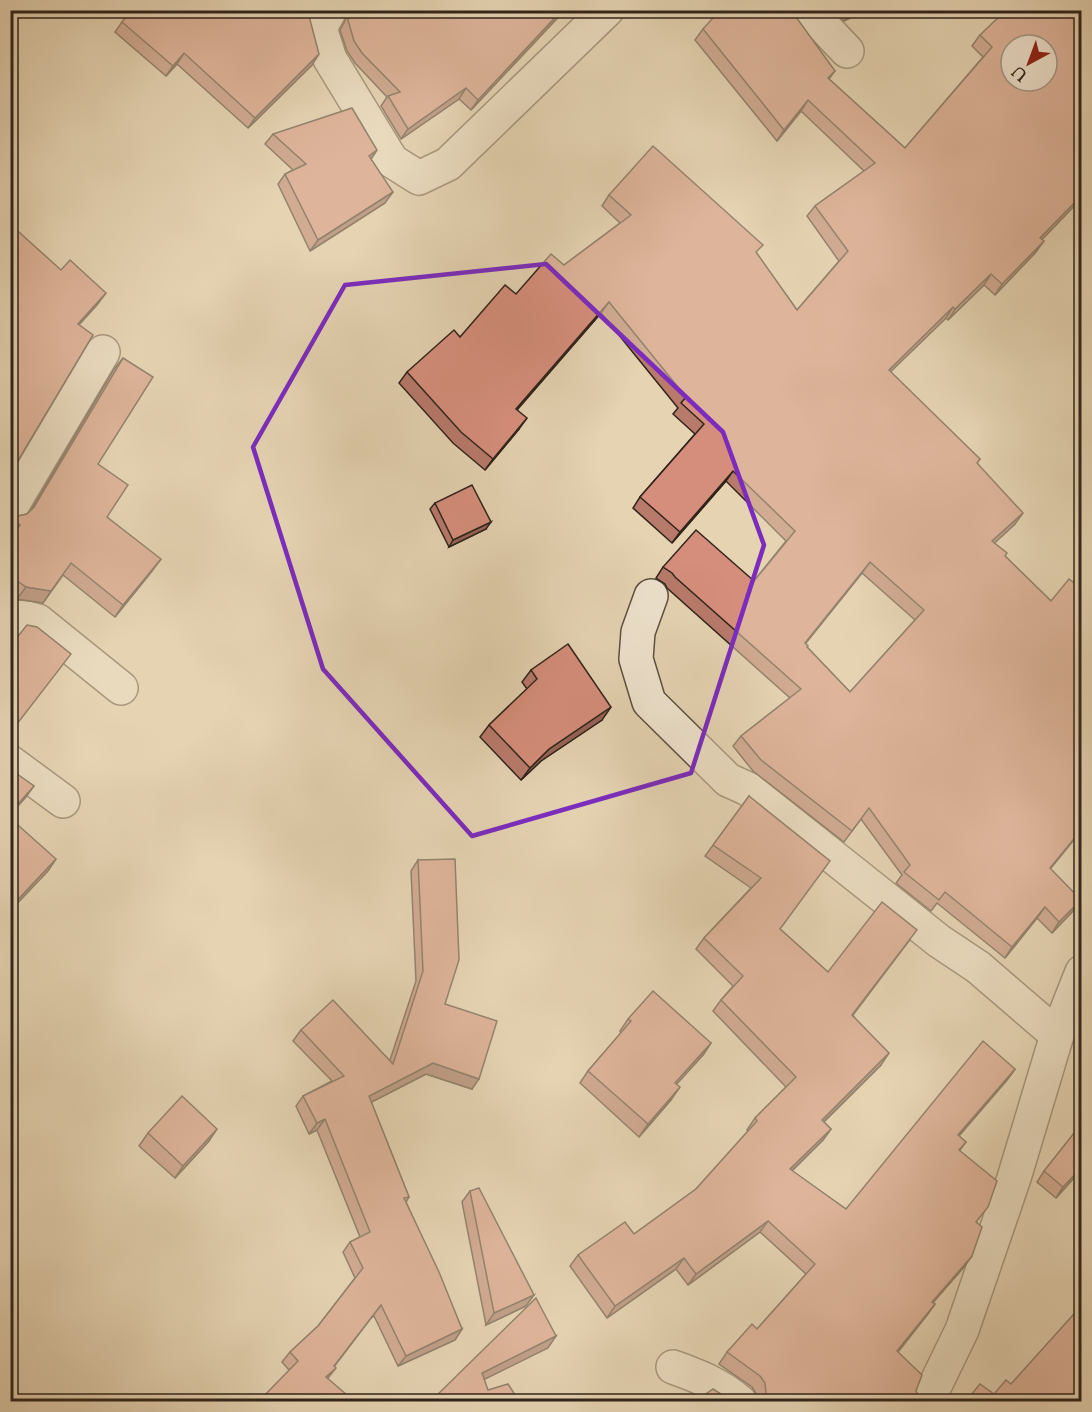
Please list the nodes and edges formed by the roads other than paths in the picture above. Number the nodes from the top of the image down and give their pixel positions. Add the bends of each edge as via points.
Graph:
1 (330, 10) edge
2 (608, 10) edge
3 (808, 10) edge
4 (847, 51) dead end
5 (104, 352) dead end
6 (10, 509) edge
7 (651, 596) dead end
8 (10, 617) edge
9 (121, 688) dead end
10 (10, 762) edge
11 (63, 801) dead end
12 (1082, 972) edge
13 (1057, 1035) junction
14 (673, 1367) dead end
15 (740, 1401) edge
16 (927, 1401) edge

1 - 2 street via 320,28 330,59 392,161 419,178 448,164
3 - 4 street
5 - 6 street
7 - 13 street via 638,632 636,659 649,702 728,780 748,789 978,967
8 - 9 street via 38,621
10 - 11 street
12 - 13 street
13 - 16 street via 962,1330
14 - 15 street via 725,1389

